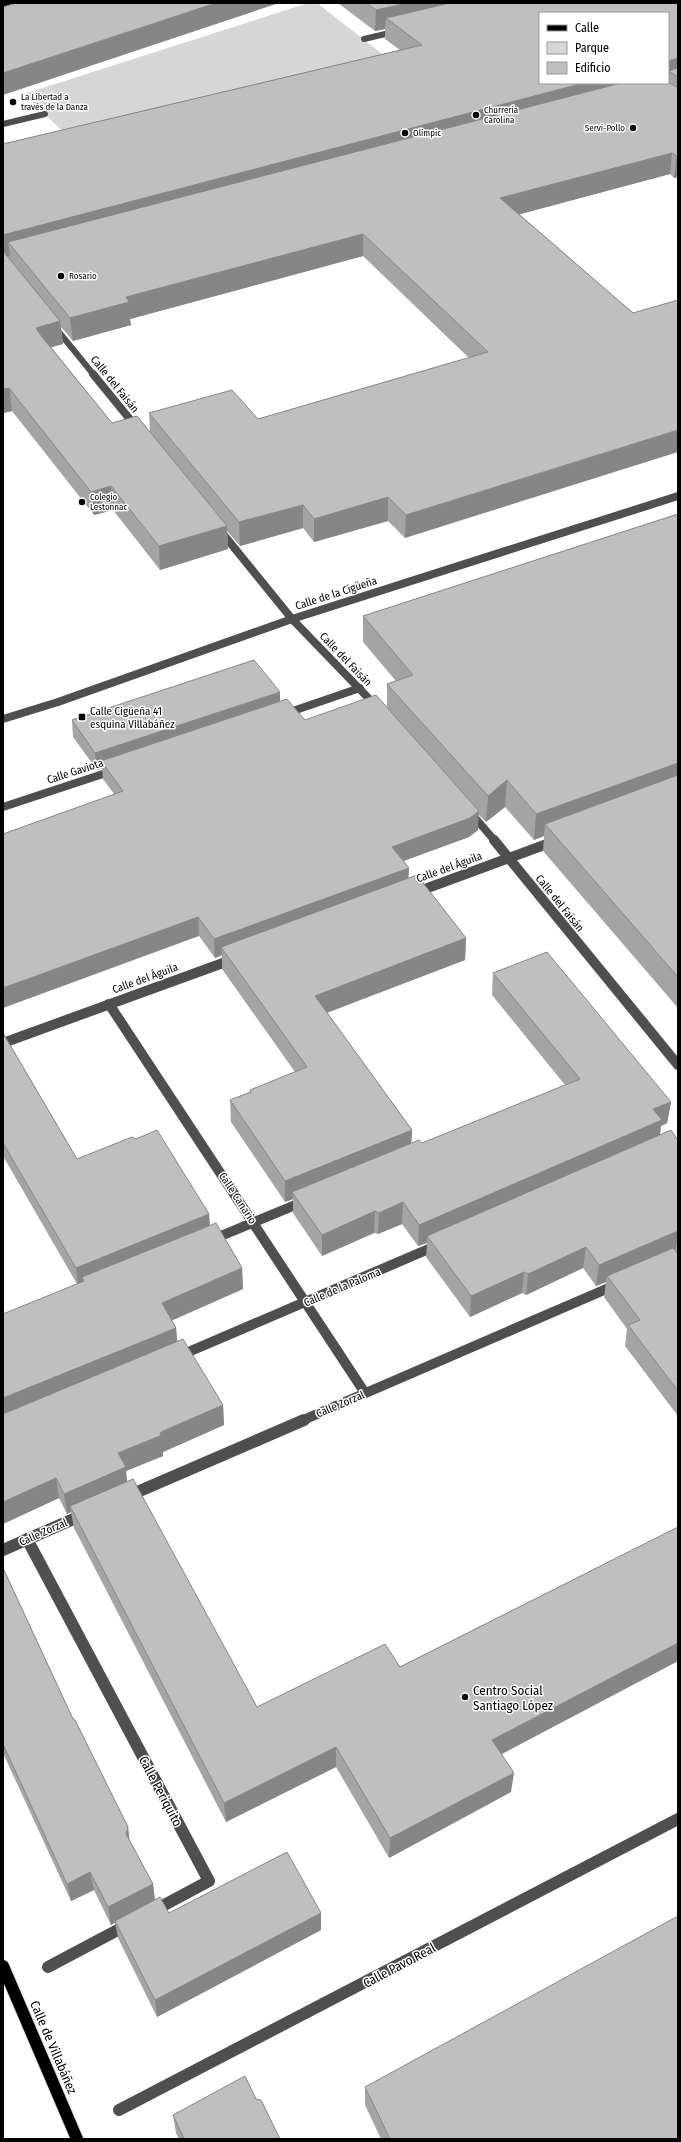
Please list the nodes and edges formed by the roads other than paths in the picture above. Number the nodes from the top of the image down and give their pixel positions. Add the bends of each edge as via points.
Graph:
1 (9, 3) edge
2 (3, 5) edge
3 (408, 29) edge
4 (364, 40) dead end
5 (45, 114) dead end
6 (3, 124) edge
7 (48, 318) edge
8 (142, 435) edge
9 (678, 496) edge
10 (212, 521) edge
11 (292, 619) junction
12 (360, 688) junction
13 (380, 712) edge
14 (278, 716) edge
15 (3, 719) edge
16 (122, 768) edge
17 (463, 805) edge
18 (3, 808) edge
19 (561, 838) edge
20 (510, 858) junction
21 (406, 896) edge
22 (243, 955) edge
23 (109, 1004) junction
24 (3, 1043) edge
25 (678, 1065) edge
26 (312, 1199) edge
27 (254, 1222) junction
28 (450, 1240) edge
29 (202, 1243) edge
30 (627, 1280) edge
31 (306, 1302) junction
32 (169, 1359) edge
33 (365, 1393) junction
34 (114, 1502) edge
35 (99, 1508) edge
36 (27, 1539) junction
37 (3, 1550) edge
38 (678, 1819) edge
39 (3, 1966) edge
40 (48, 1967) dead end
41 (119, 2110) dead end
42 (78, 2139) edge

1 - 2 main road
3 - 4 street
5 - 6 street
7 - 8 street, Calle del Faisán
9 - 11 street, Calle de la Cigüeña
10 - 11 street, Calle del Faisán
11 - 12 street, Calle del Faisán
11 - 15 street, Calle de la Cigüeña
12 - 13 street, Calle del Faisán
12 - 14 street
16 - 18 street, Calle Gaviota
17 - 20 street, Calle del Faisán
19 - 20 street, Calle del Águila
20 - 21 street, Calle del Águila
20 - 25 street, Calle del Faisán
22 - 23 street, Calle del Águila
23 - 24 street, Calle del Águila
23 - 27 street, Calle Canario
26 - 27 street
27 - 29 street
27 - 31 street, Calle Canario
28 - 31 street, Calle de la Paloma
30 - 33 street, Calle Zorzal
31 - 32 street, Calle de la Paloma
31 - 33 street, Calle Canario
33 - 34 street, Calle Zorzal
35 - 36 street, Calle Zorzal
36 - 37 street, Calle Zorzal
36 - 40 street, Calle Periquito via 208,1881
38 - 41 street, Calle Pavo Real
39 - 42 main road, Calle de Villabáñez

